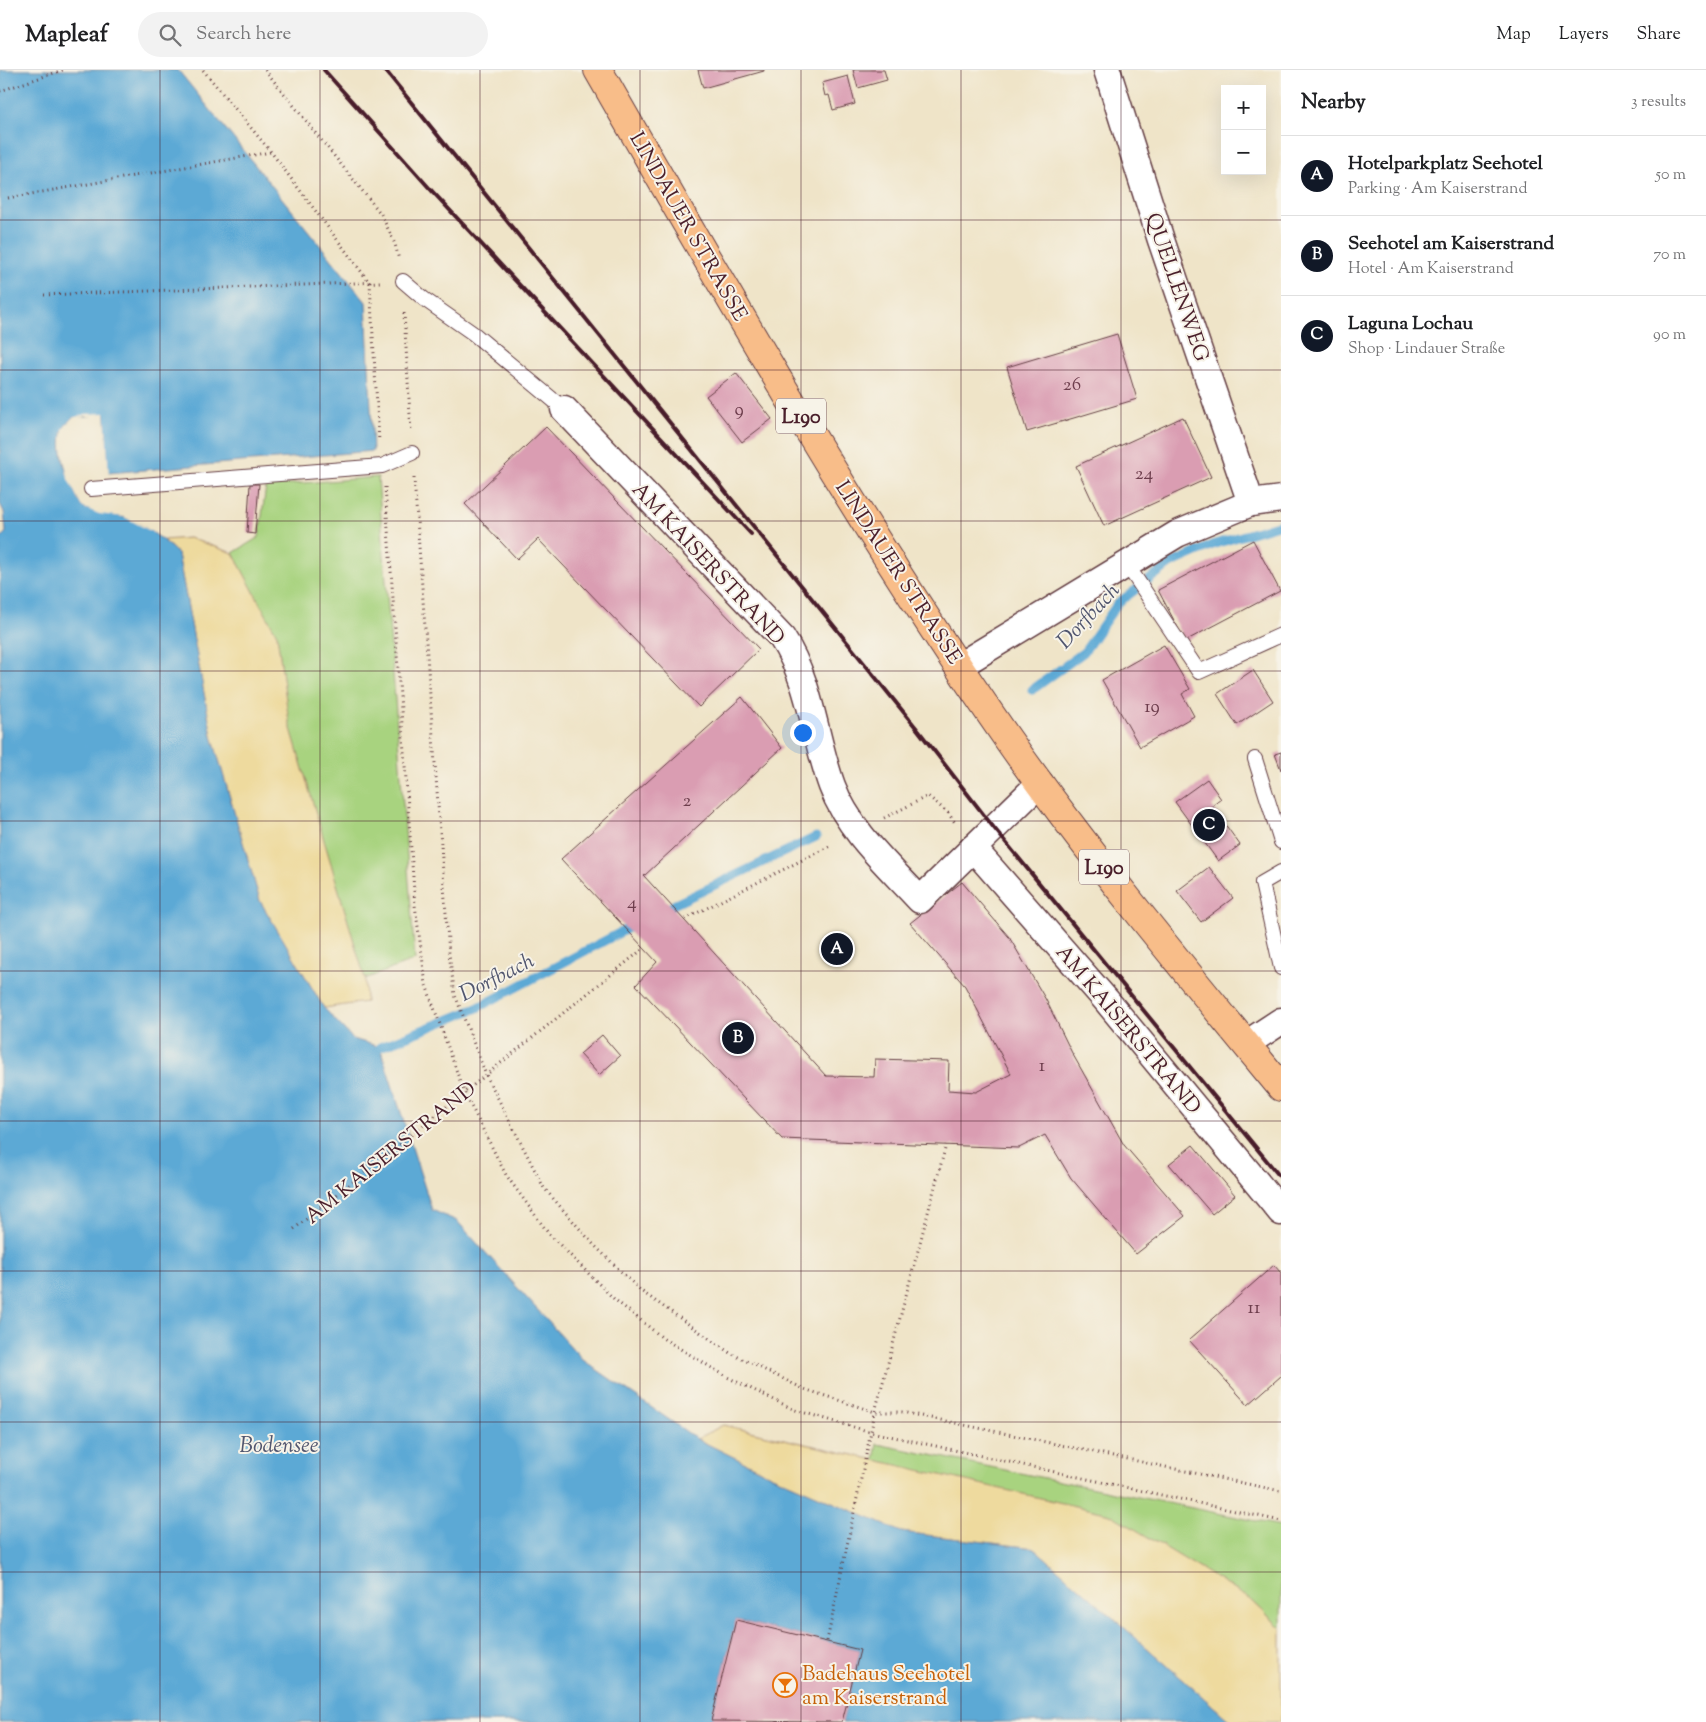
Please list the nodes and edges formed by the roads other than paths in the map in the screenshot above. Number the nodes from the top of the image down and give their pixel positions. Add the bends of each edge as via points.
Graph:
1 (598, 70) edge
2 (1107, 70) edge
3 (403, 281) road end
4 (564, 409) joint
5 (412, 453) road end
6 (90, 489) dead end
7 (1281, 499) edge
8 (1251, 503) junction
9 (1131, 572) junction
10 (1281, 635) edge
11 (959, 666) junction
12 (1255, 759) dead end
13 (1040, 783) junction
14 (1281, 842) edge
15 (974, 848) junction
16 (1281, 872) edge
17 (1281, 968) edge
18 (1281, 1021) edge
19 (1246, 1044) junction
20 (1281, 1087) edge
21 (1281, 1212) edge

1 - 11 main road, LINDAUER STRASSE / L190 via 876,540
2 - 8 street, QUELLENWEG
3 - 4 lane via 474,334
4 - 15 street, AM KAISERSTRAND via 782,638 795,658 832,786 858,832 920,900
5 - 6 lane via 382,466
7 - 8 street
8 - 9 street via 1177,534
9 - 10 lane via 1199,672
9 - 11 street
11 - 13 main road, LINDAUER STRASSE / L190
12 - 14 lane
13 - 15 street, AM KAISERSTRAND
13 - 19 main road, LINDAUER STRASSE / L190
15 - 21 street, AM KAISERSTRAND via 1106,1000
16 - 17 lane via 1262,882
18 - 19 street
19 - 20 main road, LINDAUER STRASSE / L190

